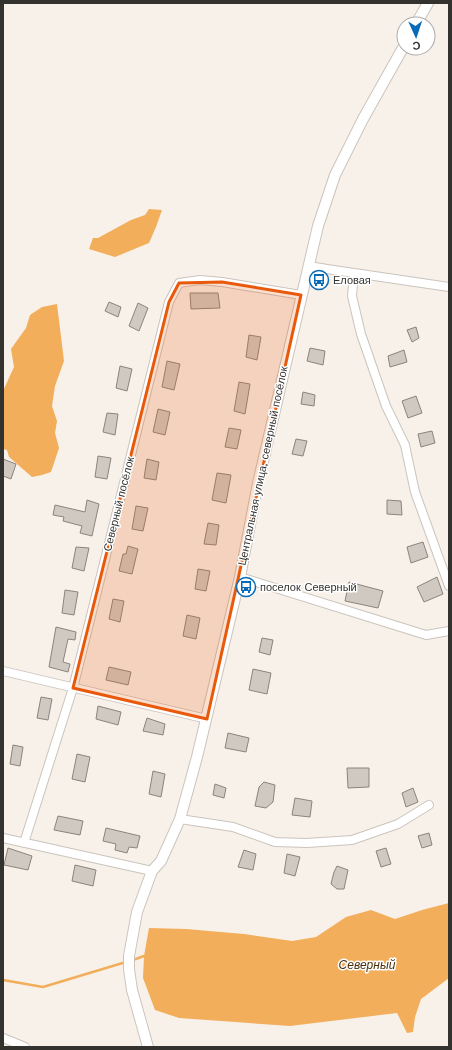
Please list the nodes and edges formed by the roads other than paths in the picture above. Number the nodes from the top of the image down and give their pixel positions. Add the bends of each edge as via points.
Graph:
1 (428, 3) edge
2 (421, 16) edge
3 (398, 56) edge
4 (309, 266) junction
5 (354, 273) junction
6 (449, 287) edge
7 (301, 295) junction
8 (240, 577) junction
9 (449, 586) edge
10 (449, 631) edge
11 (3, 671) edge
12 (73, 688) junction
13 (207, 719) junction
14 (429, 805) dead end
15 (180, 819) junction
16 (3, 838) edge
17 (24, 843) junction
18 (152, 871) junction
19 (3, 1038) edge
20 (25, 1047) edge
21 (148, 1047) edge

1 - 2 street
3 - 4 street, Центральная улица, северный посёлок via 335,175 318,226
4 - 5 street
4 - 7 street, Центральная улица, северный посёлок
5 - 6 street
5 - 9 street via 352,296 361,334 386,406 405,445 415,492
7 - 8 street, Центральная улица, северный посёлок via 258,483
7 - 12 street, Северный посёлок via 200,280 179,283 175,289 169,302
8 - 10 street via 426,635
8 - 13 street, Центральная улица, северный посёлок
11 - 12 street
12 - 13 street
12 - 17 street, Северный посёлок
13 - 15 street, Центральная улица, северный посёлок
14 - 15 street via 398,824 352,840 307,843 275,842 233,827
15 - 18 street, Центральная улица, северный посёлок via 161,861
16 - 17 street
17 - 18 street
18 - 21 street, Центральная улица, северный посёлок via 137,912 129,956 132,990
19 - 20 street

